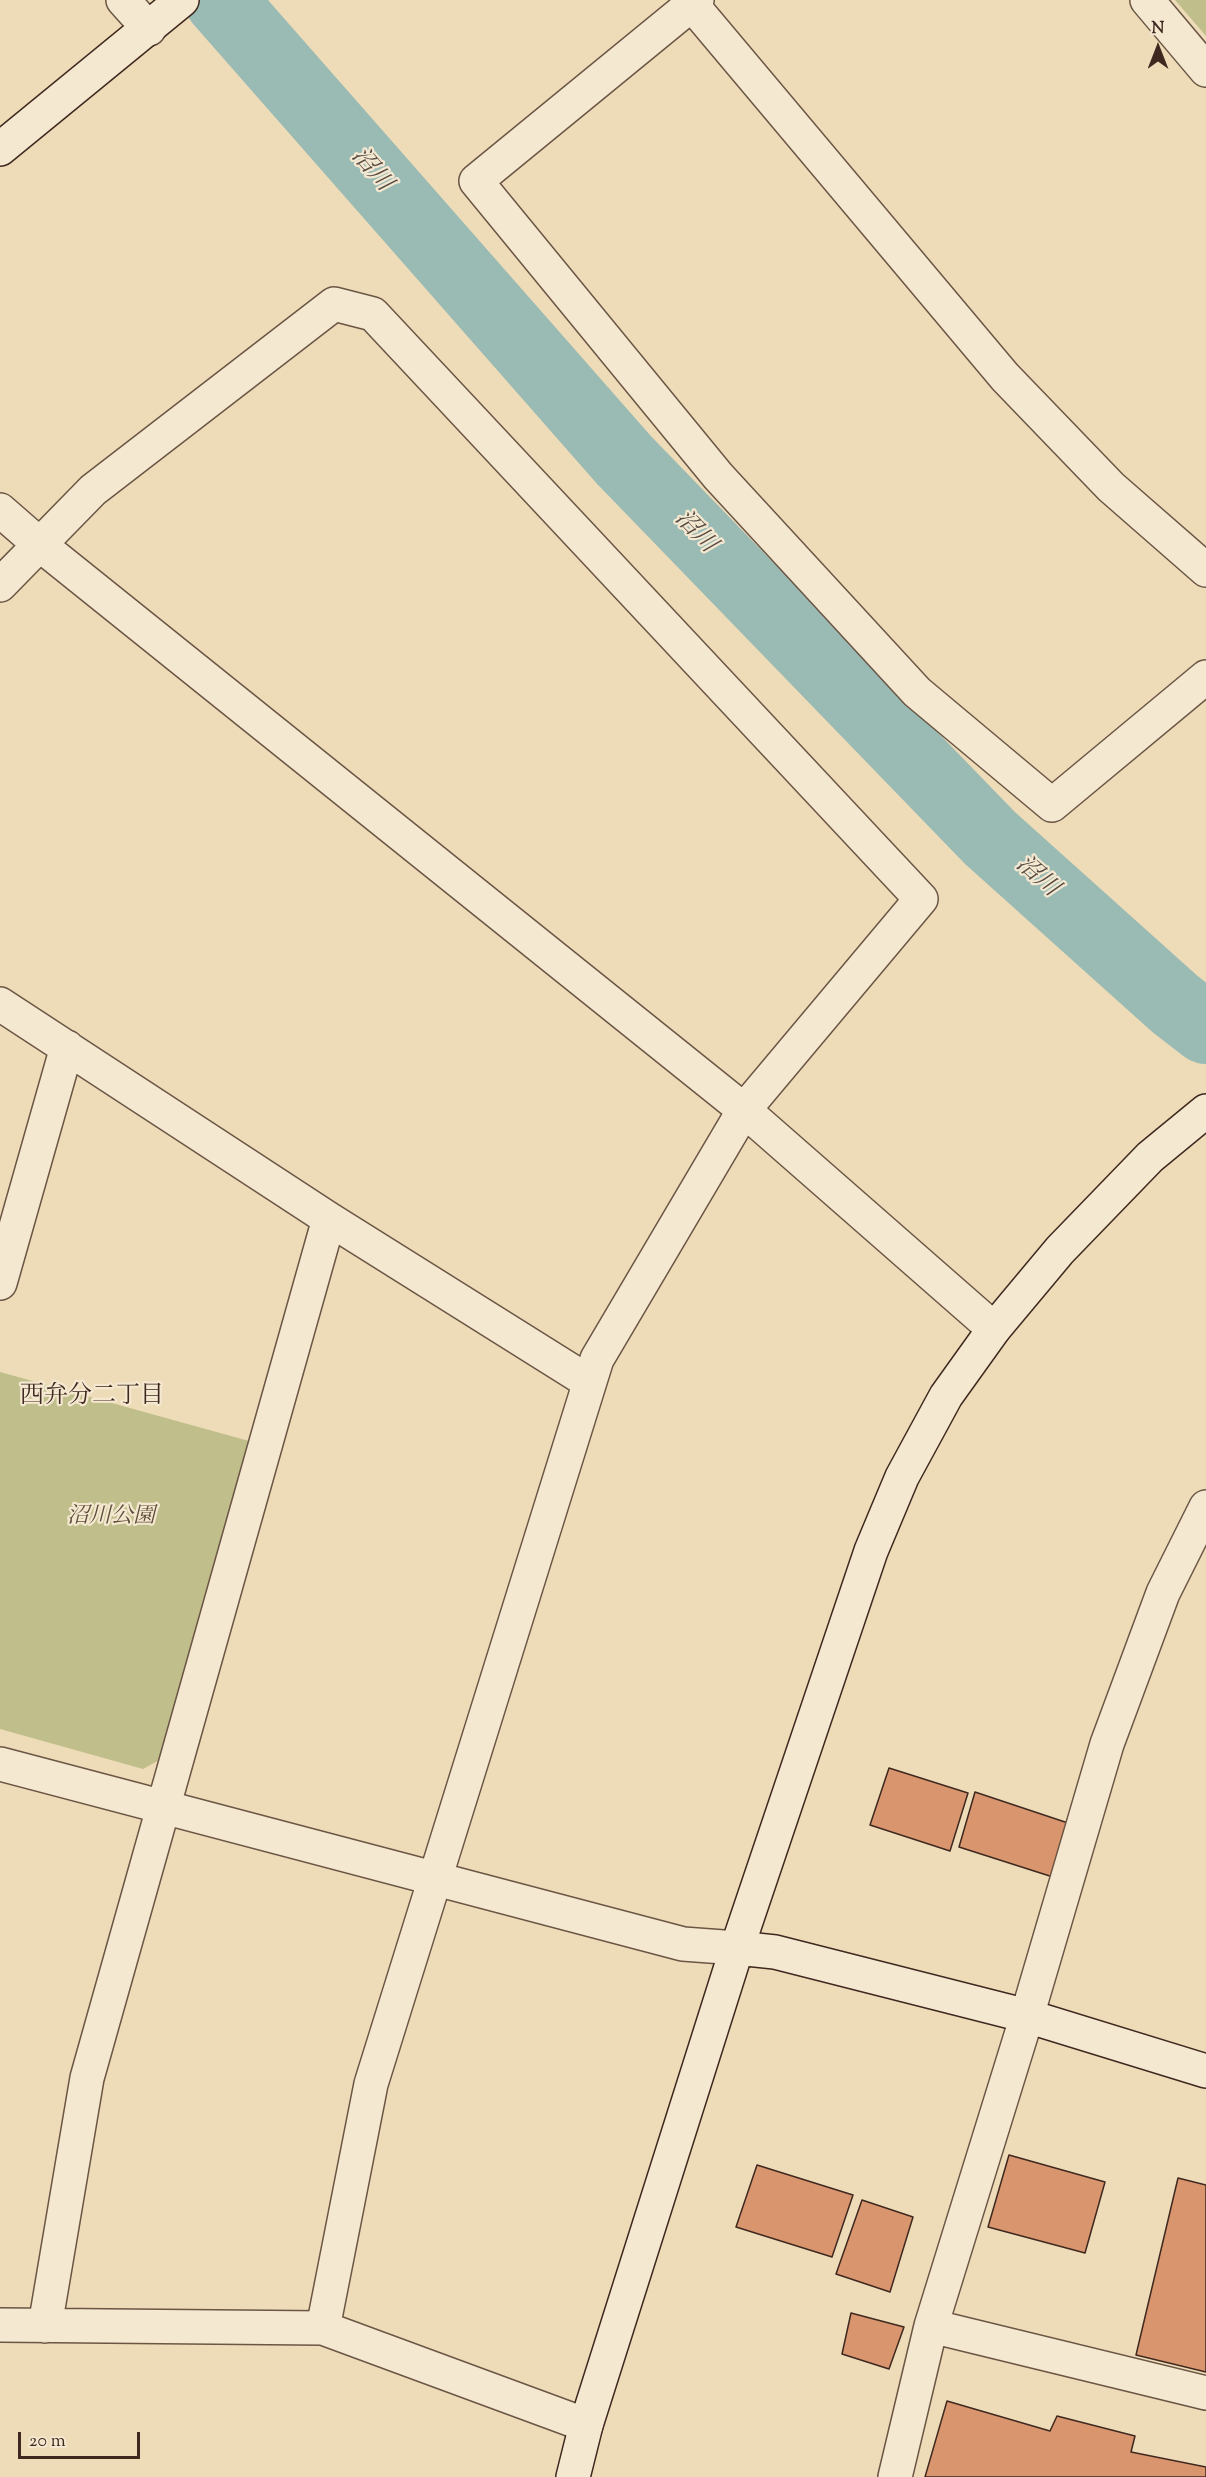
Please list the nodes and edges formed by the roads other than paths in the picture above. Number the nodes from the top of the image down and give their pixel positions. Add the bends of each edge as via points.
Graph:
1 (123, 0) edge
2 (1147, 0) edge
3 (692, 2) edge
4 (165, 15) edge
5 (1206, 70) edge
6 (0, 149) edge
7 (0, 510) edge
8 (39, 544) junction
9 (1206, 570) edge
10 (0, 585) edge
11 (1206, 677) edge
12 (0, 1004) edge
13 (68, 1047) junction
14 (744, 1110) junction
15 (1203, 1119) edge
16 (329, 1220) junction
17 (0, 1283) edge
18 (994, 1329) junction
19 (589, 1382) junction
20 (1206, 1507) edge
21 (0, 1764) edge
22 (163, 1808) junction
23 (435, 1880) junction
24 (737, 1948) junction
25 (1028, 2016) junction
26 (1206, 2071) edge
27 (0, 2325) edge
28 (45, 2326) junction
29 (931, 2326) junction
30 (323, 2328) junction
31 (1206, 2392) edge
32 (586, 2426) junction
33 (573, 2477) edge
34 (895, 2477) edge

1 - 4 street
2 - 5 street
3 - 9 street via 1005,377 1111,487
3 - 11 street via 476,181 718,476 917,692 1052,805
4 - 6 street
7 - 8 street
8 - 10 street
8 - 14 street
8 - 14 street via 93,490 334,304 373,314 921,898
12 - 13 street
13 - 16 street
13 - 17 street
14 - 18 street
14 - 19 street via 597,1359
15 - 18 street via 1150,1157 1060,1250
16 - 19 street
16 - 22 street
18 - 24 street via 946,1396 902,1478 871,1551
19 - 23 street
20 - 25 street via 1163,1593 1107,1744
21 - 22 street
22 - 23 street
22 - 28 street via 87,2078
23 - 24 street via 683,1944
23 - 30 street via 371,2084
24 - 25 street via 775,1952
24 - 32 street
25 - 26 street
25 - 29 street
27 - 28 street
28 - 30 street
29 - 31 street
29 - 34 street
30 - 32 street
32 - 33 street

